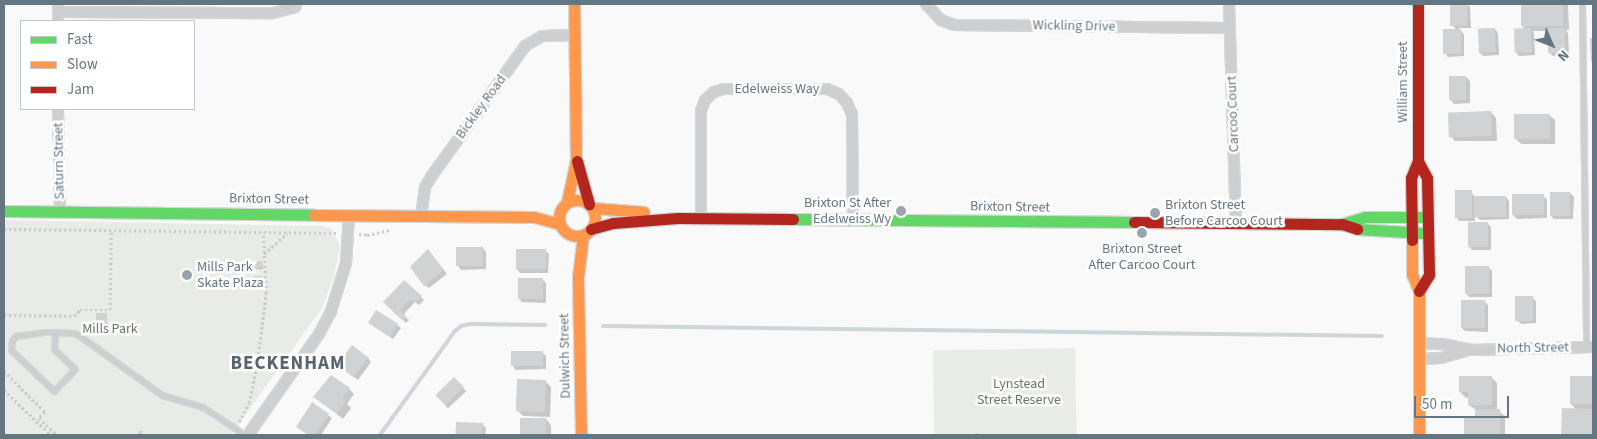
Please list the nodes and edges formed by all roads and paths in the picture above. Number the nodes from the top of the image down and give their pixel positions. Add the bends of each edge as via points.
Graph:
1 (296, 4) edge
2 (574, 4) edge
3 (926, 4) edge
4 (1229, 4) edge
5 (1418, 4) edge
6 (1582, 4) edge
7 (58, 12) edge
8 (1230, 28) junction
9 (574, 34) junction
10 (58, 110) edge
11 (576, 160) junction
12 (1418, 161) junction
13 (565, 204) junction
14 (591, 206) junction
15 (4, 212) edge
16 (60, 213) junction
17 (349, 215) junction
18 (422, 216) junction
19 (534, 217) junction
20 (1411, 217) junction
21 (1427, 217) junction
22 (678, 218) junction
23 (701, 218) junction
24 (853, 220) junction
25 (560, 224) junction
26 (1236, 224) junction
27 (1342, 224) junction
28 (4, 229) edge
29 (111, 230) junction
30 (390, 230) dead end
31 (264, 232) junction
32 (587, 232) junction
33 (1411, 232) junction
34 (287, 233) junction
35 (336, 233) dead end
36 (568, 233) junction
37 (1427, 233) junction
38 (359, 234) dead end
39 (264, 254) junction
40 (578, 277) junction
41 (1419, 291) junction
42 (4, 315) edge
43 (55, 332) junction
44 (1420, 343) junction
45 (1590, 347) edge
46 (1472, 350) junction
47 (1420, 359) junction
48 (4, 371) edge
49 (4, 390) edge
50 (239, 422) dead end
51 (51, 435) edge
52 (57, 435) edge
53 (246, 435) edge
54 (581, 435) edge
55 (1406, 435) edge
56 (1418, 435) edge

1 - 7 street via 274,13
2 - 9 main road
3 - 8 street, Wickling Drive via 941,20 954,25
4 - 8 street, Carcoo Court
5 - 12 main road, William Street
6 - 45 lane
8 - 26 street, Carcoo Court
9 - 11 main road
9 - 18 street, Bickley Road via 542,36 525,46 431,177 425,187
10 - 16 street, Saturn Street
11 - 13 main road
11 - 14 main road
12 - 20 main road, William Street via 1411,178
12 - 21 main road, William Street via 1426,178
13 - 14 main road via 578,199
13 - 19 main road, Brixton Street
13 - 25 main road via 560,212
14 - 22 main road, Brixton Street via 611,212 647,212
14 - 32 main road via 595,220
15 - 16 main road, Brixton Street
16 - 17 main road, Brixton Street
17 - 18 main road, Brixton Street
17 - 53 street via 346,262 331,311 319,334
18 - 19 main road, Brixton Street
19 - 25 main road, Brixton Street
20 - 21 main road, Brixton Street
20 - 27 main road, Brixton Street via 1365,217
20 - 33 main road, William Street
21 - 37 main road, William Street
22 - 23 main road, Brixton Street
22 - 32 main road, Brixton Street via 613,223
23 - 24 main road, Brixton Street
23 - 24 street, Edelweiss Way via 701,111 705,100 723,89 827,89 839,94 852,114
24 - 26 main road, Brixton Street
25 - 36 main road
26 - 27 main road, Brixton Street
27 - 33 main road, Brixton Street via 1363,231
28 - 29 path
29 - 31 path
29 - 42 path via 110,310 80,310 74,316
30 - 38 path
31 - 34 path
31 - 39 path
32 - 36 main road
32 - 40 main road, Dulwich Street
33 - 37 main road, Brixton Street
33 - 41 main road, William Street via 1412,274
34 - 35 path
34 - 39 path
36 - 40 main road, Dulwich Street
37 - 41 main road, William Street via 1428,275
39 - 50 path via 266,293 257,364 249,403
40 - 54 main road, Dulwich Street
41 - 44 main road, William Street
43 - 43 lane via 54,349 75,369 54,391 11,350 11,346 12,340 20,334
43 - 53 lane via 73,333 83,338 162,395 202,407
44 - 46 street, North Street
44 - 47 main road, William Street
45 - 46 street, North Street
46 - 47 street, North Street via 1441,358
47 - 56 main road, William Street
48 - 52 path via 45,412 39,418
49 - 51 path
55 - 56 street

